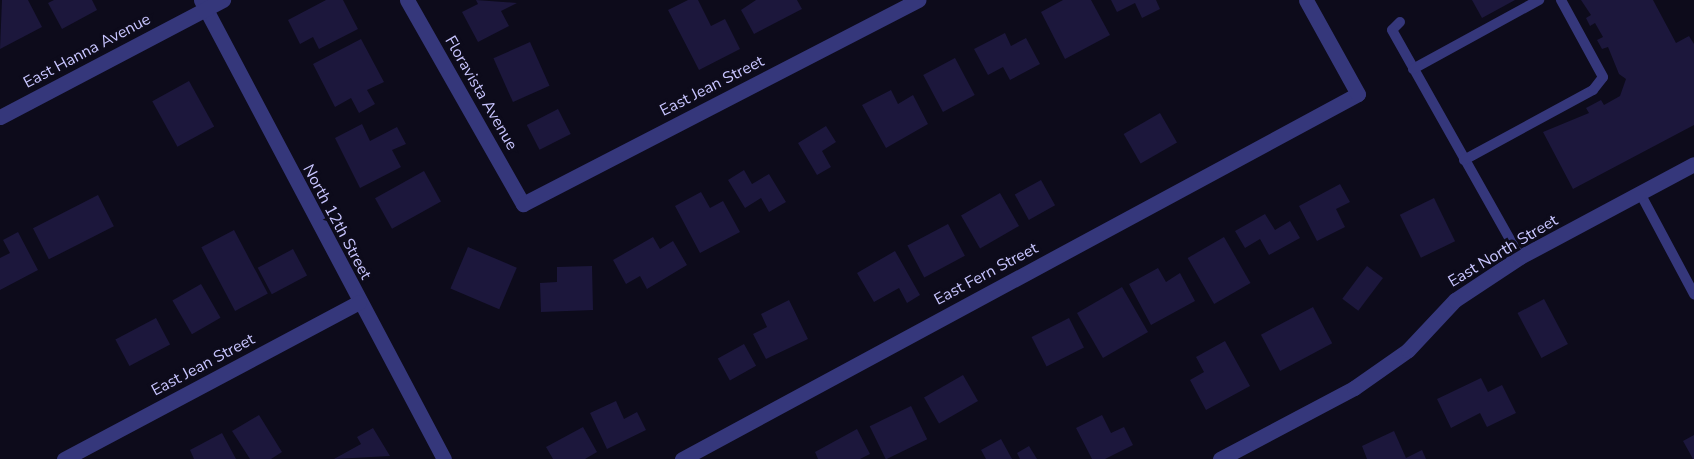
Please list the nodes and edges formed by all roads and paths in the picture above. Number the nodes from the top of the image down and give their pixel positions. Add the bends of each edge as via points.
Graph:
1 (222, 0) edge
2 (407, 0) edge
3 (918, 0) edge
4 (1306, 0) edge
5 (1539, 0) edge
6 (1561, 0) edge
7 (203, 4) edge
8 (1400, 22) dead end
9 (1413, 69) junction
10 (0, 117) edge
11 (1464, 160) junction
12 (1694, 164) edge
13 (1640, 193) junction
14 (523, 204) joint
15 (1520, 257) junction
16 (1694, 294) edge
17 (360, 302) junction
18 (64, 459) edge
19 (444, 459) edge
20 (682, 459) edge
21 (1220, 459) edge

1 - 7 street, East Hanna Avenue
2 - 14 street, Floravista Avenue
3 - 14 street, East Jean Street
4 - 20 street, East Fern Street via 1358,94
5 - 9 lane
6 - 11 lane via 1603,77 1593,90
7 - 10 street, East Hanna Avenue
7 - 17 street, North 12th Street
8 - 9 lane via 1392,30
9 - 11 lane
11 - 15 lane
12 - 13 street, East North Street
13 - 15 street, East North Street
13 - 16 lane
15 - 21 street, East North Street via 1455,300 1408,350 1354,388
17 - 18 street, East Jean Street
17 - 19 street, North 12th Street

